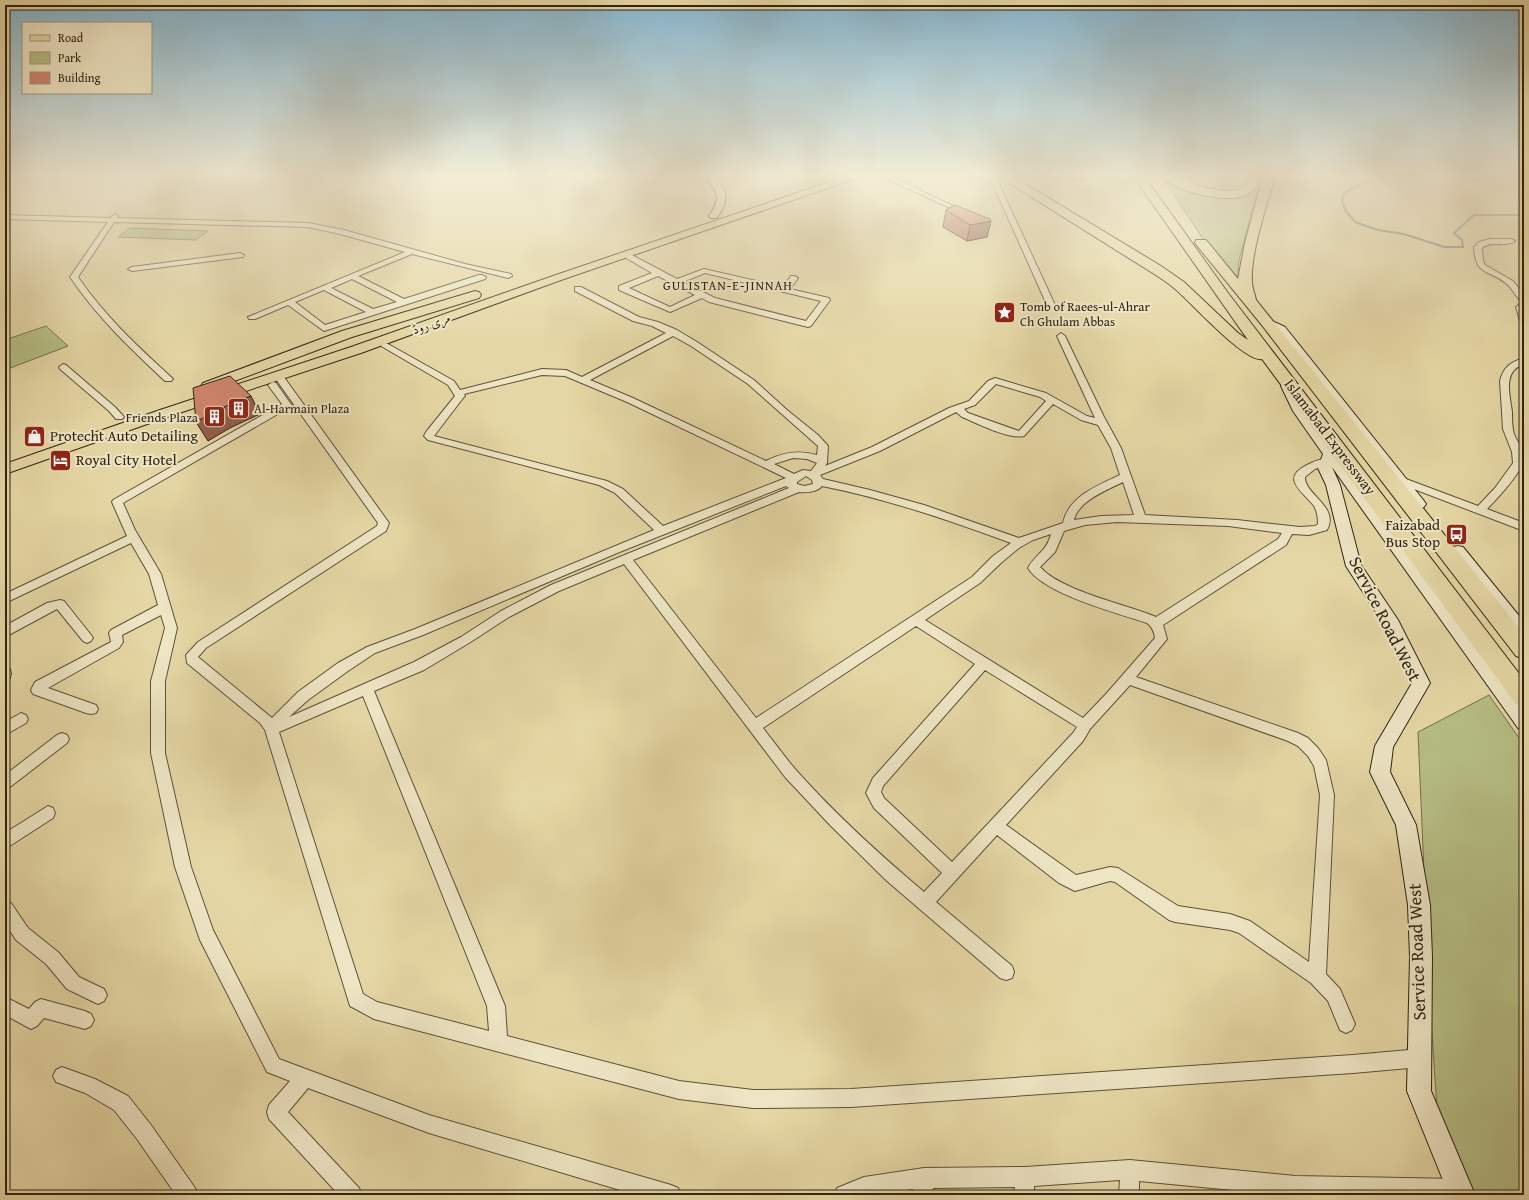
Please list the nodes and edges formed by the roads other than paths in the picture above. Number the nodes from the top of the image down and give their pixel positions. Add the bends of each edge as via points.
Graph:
1 (105, 232) edge
2 (335, 232) edge
3 (356, 232) edge
4 (662, 232) edge
5 (692, 232) edge
6 (1018, 232) edge
7 (1095, 232) edge
8 (1179, 232) edge
9 (1192, 232) edge
10 (1254, 232) edge
11 (1511, 241) dead end
12 (411, 252) junction
13 (240, 255) dead end
14 (624, 255) junction
15 (1166, 260) dead end
16 (132, 269) dead end
17 (483, 273) junction
18 (658, 273) junction
19 (352, 276) junction
20 (557, 278) junction
21 (794, 278) dead end
22 (508, 280) junction
23 (676, 282) junction
24 (324, 287) junction
25 (578, 289) dead end
26 (785, 290) junction
27 (701, 295) junction
28 (1524, 300) edge
29 (289, 302) junction
30 (403, 302) junction
31 (1250, 302) junction
32 (1524, 304) edge
33 (1051, 305) dead end
34 (372, 312) junction
35 (252, 317) dead end
36 (1266, 321) junction
37 (1524, 322) edge
38 (1524, 330) edge
39 (674, 332) junction
40 (1062, 336) dead end
41 (385, 346) dead end
42 (1524, 361) edge
43 (1274, 364) junction
44 (63, 367) dead end
45 (168, 379) dead end
46 (276, 380) junction
47 (583, 380) junction
48 (458, 393) junction
49 (1052, 400) junction
50 (163, 408) junction
51 (957, 408) junction
52 (119, 417) junction
53 (1103, 422) junction
54 (34, 446) dead end
55 (1328, 457) junction
56 (822, 460) junction
57 (765, 465) junction
58 (5, 469) edge
59 (1126, 476) junction
60 (816, 478) junction
61 (1402, 481) junction
62 (794, 482) junction
63 (1480, 510) junction
64 (1141, 518) junction
65 (1063, 526) junction
66 (1524, 527) edge
67 (1290, 530) junction
68 (662, 531) junction
69 (134, 538) junction
70 (1020, 542) junction
71 (625, 558) junction
72 (5, 599) edge
73 (165, 607) junction
74 (916, 620) junction
75 (1156, 623) junction
76 (5, 632) edge
77 (1524, 634) edge
78 (87, 638) dead end
79 (1524, 650) edge
80 (983, 663) junction
81 (1127, 679) junction
82 (367, 690) junction
83 (1524, 697) edge
84 (91, 709) dead end
85 (21, 719) dead end
86 (1524, 723) edge
87 (1085, 725) junction
88 (754, 727) junction
89 (271, 728) junction
90 (5, 729) edge
91 (62, 740) dead end
92 (5, 783) edge
93 (48, 813) dead end
94 (995, 825) junction
95 (5, 842) edge
96 (952, 872) junction
97 (924, 903) junction
98 (5, 909) edge
99 (1006, 972) dead end
100 (1317, 977) junction
101 (98, 995) dead end
102 (5, 1006) edge
103 (85, 1020) dead end
104 (1346, 1024) dead end
105 (499, 1042) junction
106 (1420, 1058) junction
107 (62, 1076) dead end
108 (305, 1078) junction
109 (1130, 1170) junction
110 (923, 1186) edge
111 (1024, 1186) edge
112 (630, 1189) edge
113 (1295, 1190) edge
114 (863, 1191) edge
115 (1460, 1192) edge
116 (188, 1195) edge
117 (352, 1195) edge
118 (671, 1195) edge
119 (844, 1195) edge
120 (1129, 1195) edge

1 - 45 street via 74,277 122,336
2 - 12 street
3 - 17 street via 454,258
4 - 22 main road, مری روڈ
5 - 14 main road, مری روڈ
6 - 33 street
7 - 43 highway via 1179,285 1233,336
8 - 43 highway, Islamabad Expressway
9 - 31 highway, Islamabad Expressway
10 - 31 highway via 1245,274
11 - 28 street via 1490,240 1482,243 1478,247 1479,261 1482,266 1510,283
12 - 17 street
12 - 19 street
13 - 16 street
14 - 18 street
14 - 20 main road, مری روڈ
15 - 43 highway via 1190,281 1233,329
17 - 22 street
17 - 30 street
18 - 23 street
18 - 27 street via 622,288 670,310
19 - 24 street
19 - 30 street
20 - 22 main road via 437,316 391,334 374,339 366,338 366,334 442,310
20 - 46 main road, مری روڈ
21 - 26 street
22 - 50 main road, مری روڈ via 347,334
23 - 26 street via 704,271
23 - 27 street
24 - 29 street
24 - 34 street
25 - 39 street via 636,319
26 - 27 street via 826,300 808,324
29 - 34 street via 324,328
29 - 35 street
30 - 34 street
31 - 36 highway, Islamabad Expressway
32 - 37 street via 1520,310
36 - 61 street via 1281,329
36 - 79 highway, Islamabad Expressway
37 - 38 street
39 - 47 street
39 - 56 street via 751,382 815,437 823,446
40 - 53 street
41 - 48 street via 451,384
42 - 63 street via 1512,366 1503,387 1509,434 1520,458 1499,490
43 - 55 street
43 - 83 highway, Islamabad Expressway
44 - 52 street
46 - 50 main road, مری روڈ
46 - 69 street via 287,405 117,502
46 - 89 street via 384,523 382,528 202,645 192,655 192,659 265,719
47 - 48 street via 566,373 542,372
47 - 57 street
48 - 68 street via 460,396 431,432 431,438 603,483 618,491
49 - 51 street via 1044,395 995,381 972,403
49 - 51 street via 1021,434 964,415
49 - 53 street via 1084,418
50 - 50 main road via 338,344 348,345 345,349
50 - 52 main road, مری روڈ
50 - 58 main road, مری روڈ
51 - 60 street
52 - 54 main road, مری روڈ
53 - 59 street
55 - 67 street via 1306,469 1300,479 1301,485 1324,518 1323,527 1318,530
55 - 86 street
55 - 106 street, Service Road West via 1325,468 1354,566 1392,624 1421,683 1384,746 1380,772 1406,825 1419,904
56 - 57 street via 803,454 782,457
56 - 60 street
57 - 62 street
59 - 64 street
59 - 65 street via 1083,499
60 - 62 street via 803,473
60 - 62 street via 817,486 803,490
60 - 70 street via 908,504
61 - 63 street
61 - 77 street
62 - 68 street
62 - 71 street
63 - 66 street
64 - 65 street via 1100,519
64 - 67 street via 1225,522
65 - 70 street
65 - 75 street via 1049,552 1035,564 1035,572 1044,579 1084,597
67 - 75 street via 1282,542
68 - 89 street via 371,650 303,696
69 - 72 street
69 - 73 street via 155,574
70 - 74 street via 1007,550 976,580
71 - 82 street via 555,588 419,666
71 - 88 street
73 - 84 street via 115,633 115,645 40,686 38,690
73 - 108 street via 171,628 158,681 158,753 183,867 206,934 273,1066
74 - 80 street
74 - 88 street
75 - 81 street via 1161,639
76 - 78 street via 51,606 60,604
80 - 87 street
80 - 96 street via 878,782 873,793 879,803
81 - 87 street
81 - 100 street via 1293,737 1313,752 1320,764 1327,795
82 - 89 street via 282,726
82 - 105 street via 496,1006
85 - 90 street
87 - 94 street via 1078,737
88 - 97 street via 790,773 836,821 892,876
89 - 105 street via 356,1000 374,1010
91 - 92 street
93 - 95 street
94 - 96 street
94 - 100 street via 1075,883 1110,874 1118,875 1175,914 1230,922 1244,927
96 - 97 street
97 - 99 street
98 - 101 street via 22,934 52,958 73,982
100 - 104 street via 1334,995
102 - 103 street via 31,1020 41,1008
105 - 106 street via 679,1090 753,1099 851,1098
106 - 115 street, Service Road West via 1420,1091
107 - 116 street via 90,1085 121,1103
108 - 112 street via 429,1124
108 - 117 street via 276,1112
109 - 111 street
109 - 113 street
109 - 120 street
110 - 111 street
110 - 114 street
112 - 118 street
113 - 115 street
114 - 119 street

